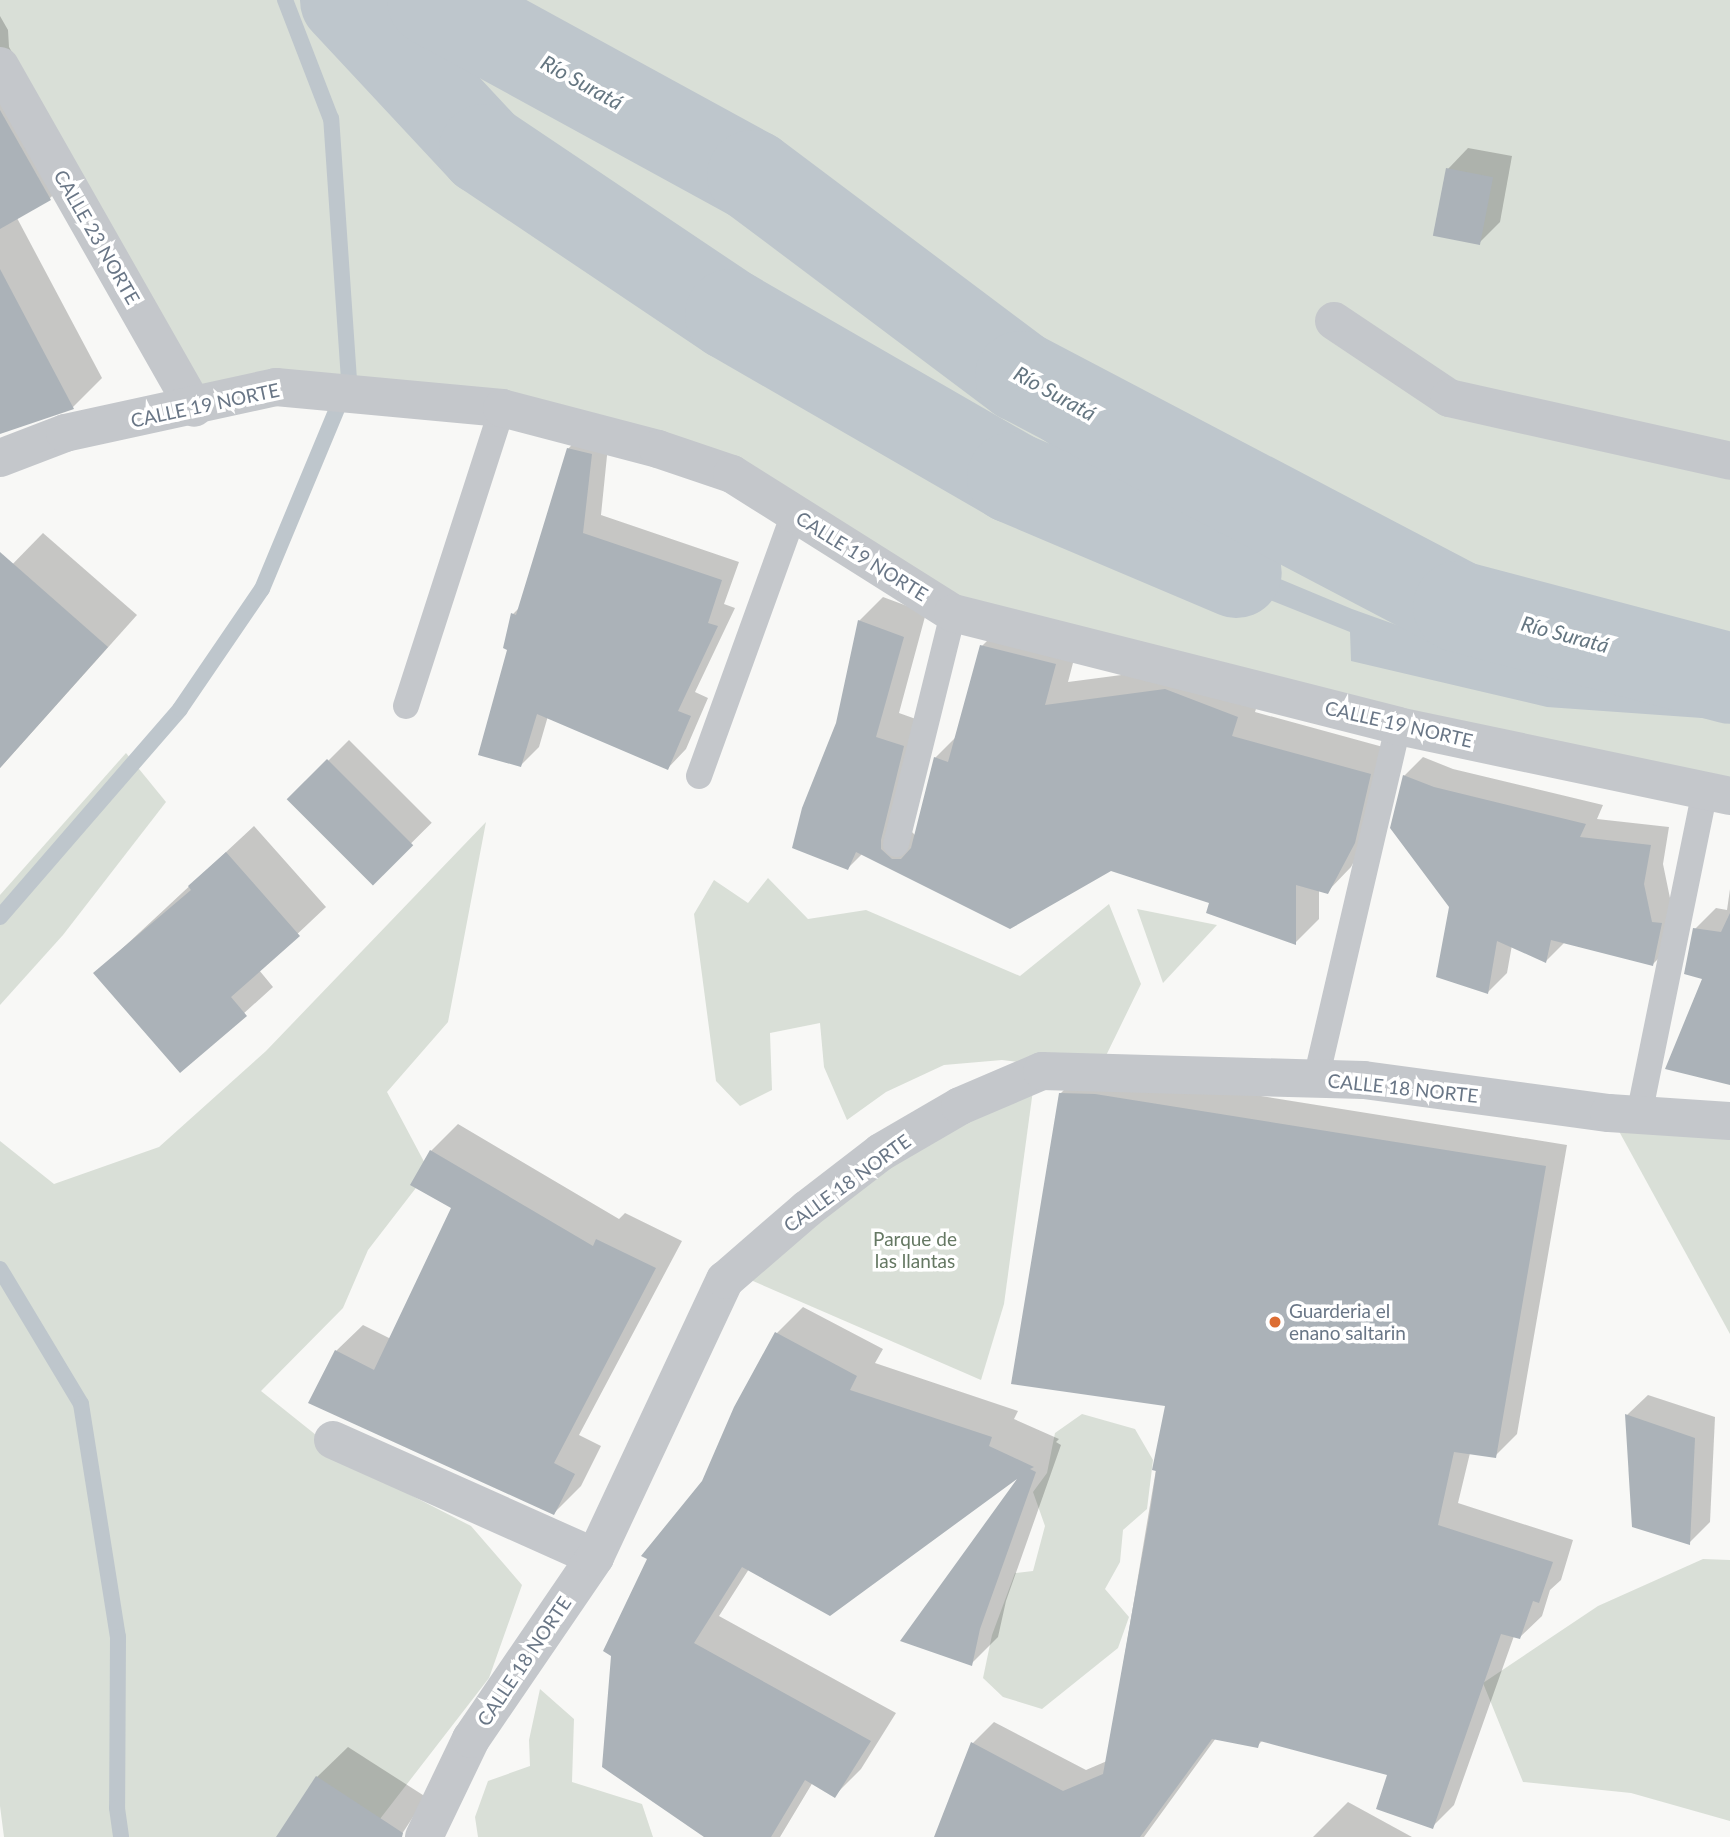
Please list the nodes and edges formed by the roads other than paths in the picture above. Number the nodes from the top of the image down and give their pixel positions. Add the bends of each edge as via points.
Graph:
1 (0, 66) edge
2 (1334, 321) dead end
3 (194, 408) junction
4 (502, 408) junction
5 (0, 458) edge
6 (1730, 461) edge
7 (794, 513) junction
8 (953, 613) junction
9 (406, 706) dead end
10 (1398, 726) junction
11 (699, 776) dead end
12 (1717, 794) edge
13 (896, 844) dead end
14 (1316, 1079) junction
15 (1639, 1115) junction
16 (1730, 1121) edge
17 (333, 1440) dead end
18 (595, 1557) junction
19 (424, 1837) edge

1 - 3 street, CALLE 23 NORTE
2 - 6 street via 1449,398
3 - 4 street, CALLE 19 NORTE via 276,387
3 - 5 street, CALLE 19 NORTE via 65,433
4 - 7 street, CALLE 19 NORTE via 658,449 732,474
4 - 9 lane
7 - 8 street, CALLE 19 NORTE
7 - 11 lane
8 - 10 street, CALLE 19 NORTE
8 - 13 lane
10 - 12 street, CALLE 19 NORTE
10 - 14 lane
12 - 15 lane
14 - 15 street, CALLE 18 NORTE via 1364,1080
14 - 18 street, CALLE 18 NORTE via 1042,1071 960,1106 881,1153 725,1280
15 - 16 street, CALLE 18 NORTE
17 - 18 street
18 - 19 street, CALLE 18 NORTE via 471,1739

